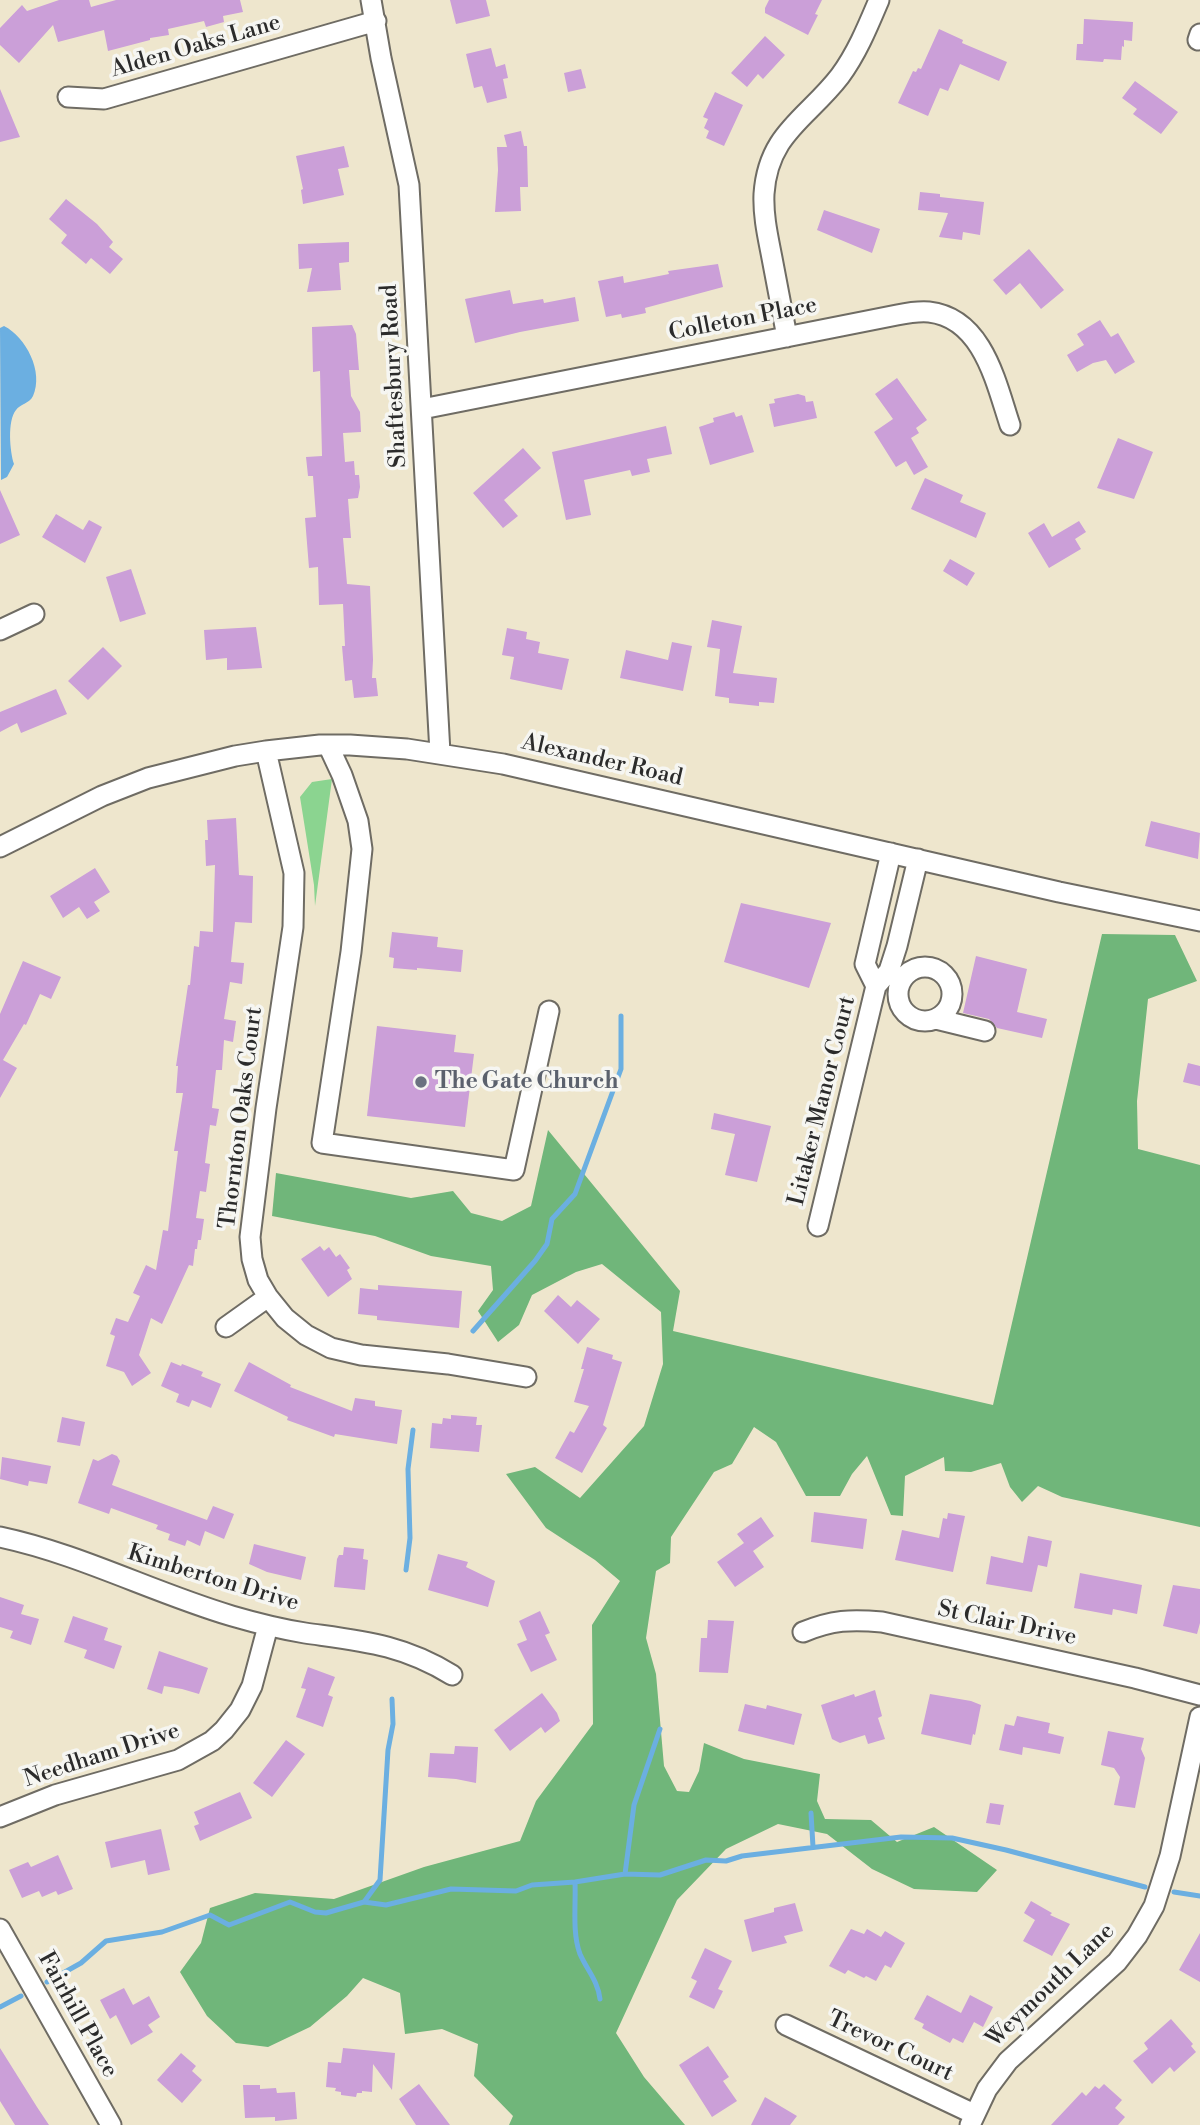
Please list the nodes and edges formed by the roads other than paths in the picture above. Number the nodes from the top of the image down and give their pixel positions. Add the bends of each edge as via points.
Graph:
1 (372, 0) edge
2 (879, 0) edge
3 (376, 21) junction
4 (68, 97) dead end
5 (787, 337) junction
6 (422, 408) junction
7 (1010, 425) dead end
8 (34, 614) dead end
9 (0, 630) edge
10 (328, 745) junction
11 (266, 751) junction
12 (440, 753) junction
13 (0, 847) edge
14 (891, 853) junction
15 (918, 859) junction
16 (1200, 920) edge
17 (875, 926) junction
18 (900, 932) junction
19 (876, 986) junction
20 (903, 1010) junction
21 (549, 1011) dead end
22 (868, 1016) junction
23 (936, 1019) junction
24 (985, 1031) dead end
25 (818, 1226) dead end
26 (268, 1297) junction
27 (226, 1327) dead end
28 (526, 1377) dead end
29 (0, 1536) edge
30 (268, 1626) junction
31 (803, 1632) dead end
32 (452, 1675) dead end
33 (1200, 1695) edge
34 (1200, 1717) edge
35 (0, 1817) edge
36 (0, 1929) edge
37 (786, 2025) dead end
38 (972, 2120) edge
39 (111, 2125) edge

1 - 3 street, Shaftesbury Road
2 - 5 street via 850,60 784,136 768,172 764,217
3 - 4 street, Alden Oaks Lane via 104,99
3 - 6 street, Shaftesbury Road via 409,185
5 - 6 street, Colleton Place
5 - 7 street, Colleton Place via 897,315 940,314 972,334 983,350
6 - 12 street, Shaftesbury Road
8 - 9 street
10 - 11 street, Alexander Road
10 - 12 street, Alexander Road
10 - 21 street via 358,821 362,849 322,1143 514,1170
11 - 13 street, Alexander Road via 148,778
11 - 26 street, Thornton Oaks Court via 294,873 293,927 250,1237 258,1280
12 - 14 street, Alexander Road
14 - 15 street, Alexander Road
14 - 17 street, Litaker Manor Court
15 - 16 street, Alexander Road
15 - 18 street, Litaker Manor Court
17 - 18 street
17 - 19 street, Litaker Manor Court via 865,964
18 - 19 street, Litaker Manor Court via 888,971
19 - 22 street, Litaker Manor Court
20 - 22 street
20 - 23 street via 918,1020
20 - 23 street via 898,994 904,978 918,968 935,969 951,989 949,1007
22 - 25 street, Litaker Manor Court
23 - 24 street
26 - 27 street
26 - 28 street, Thornton Oaks Court via 285,1318 331,1348
29 - 30 street, Kimberton Drive
30 - 32 street, Kimberton Drive via 387,1646
30 - 35 street, Needham Drive via 252,1686 240,1710 212,1741 178,1760 55,1795
31 - 33 street, St Clair Drive via 832,1621 882,1622
34 - 38 street, Weymouth Lane via 1165,1876 1154,1906 1117,1962 1008,2061
36 - 39 street, Fairhill Place
37 - 38 street, Trevor Court

